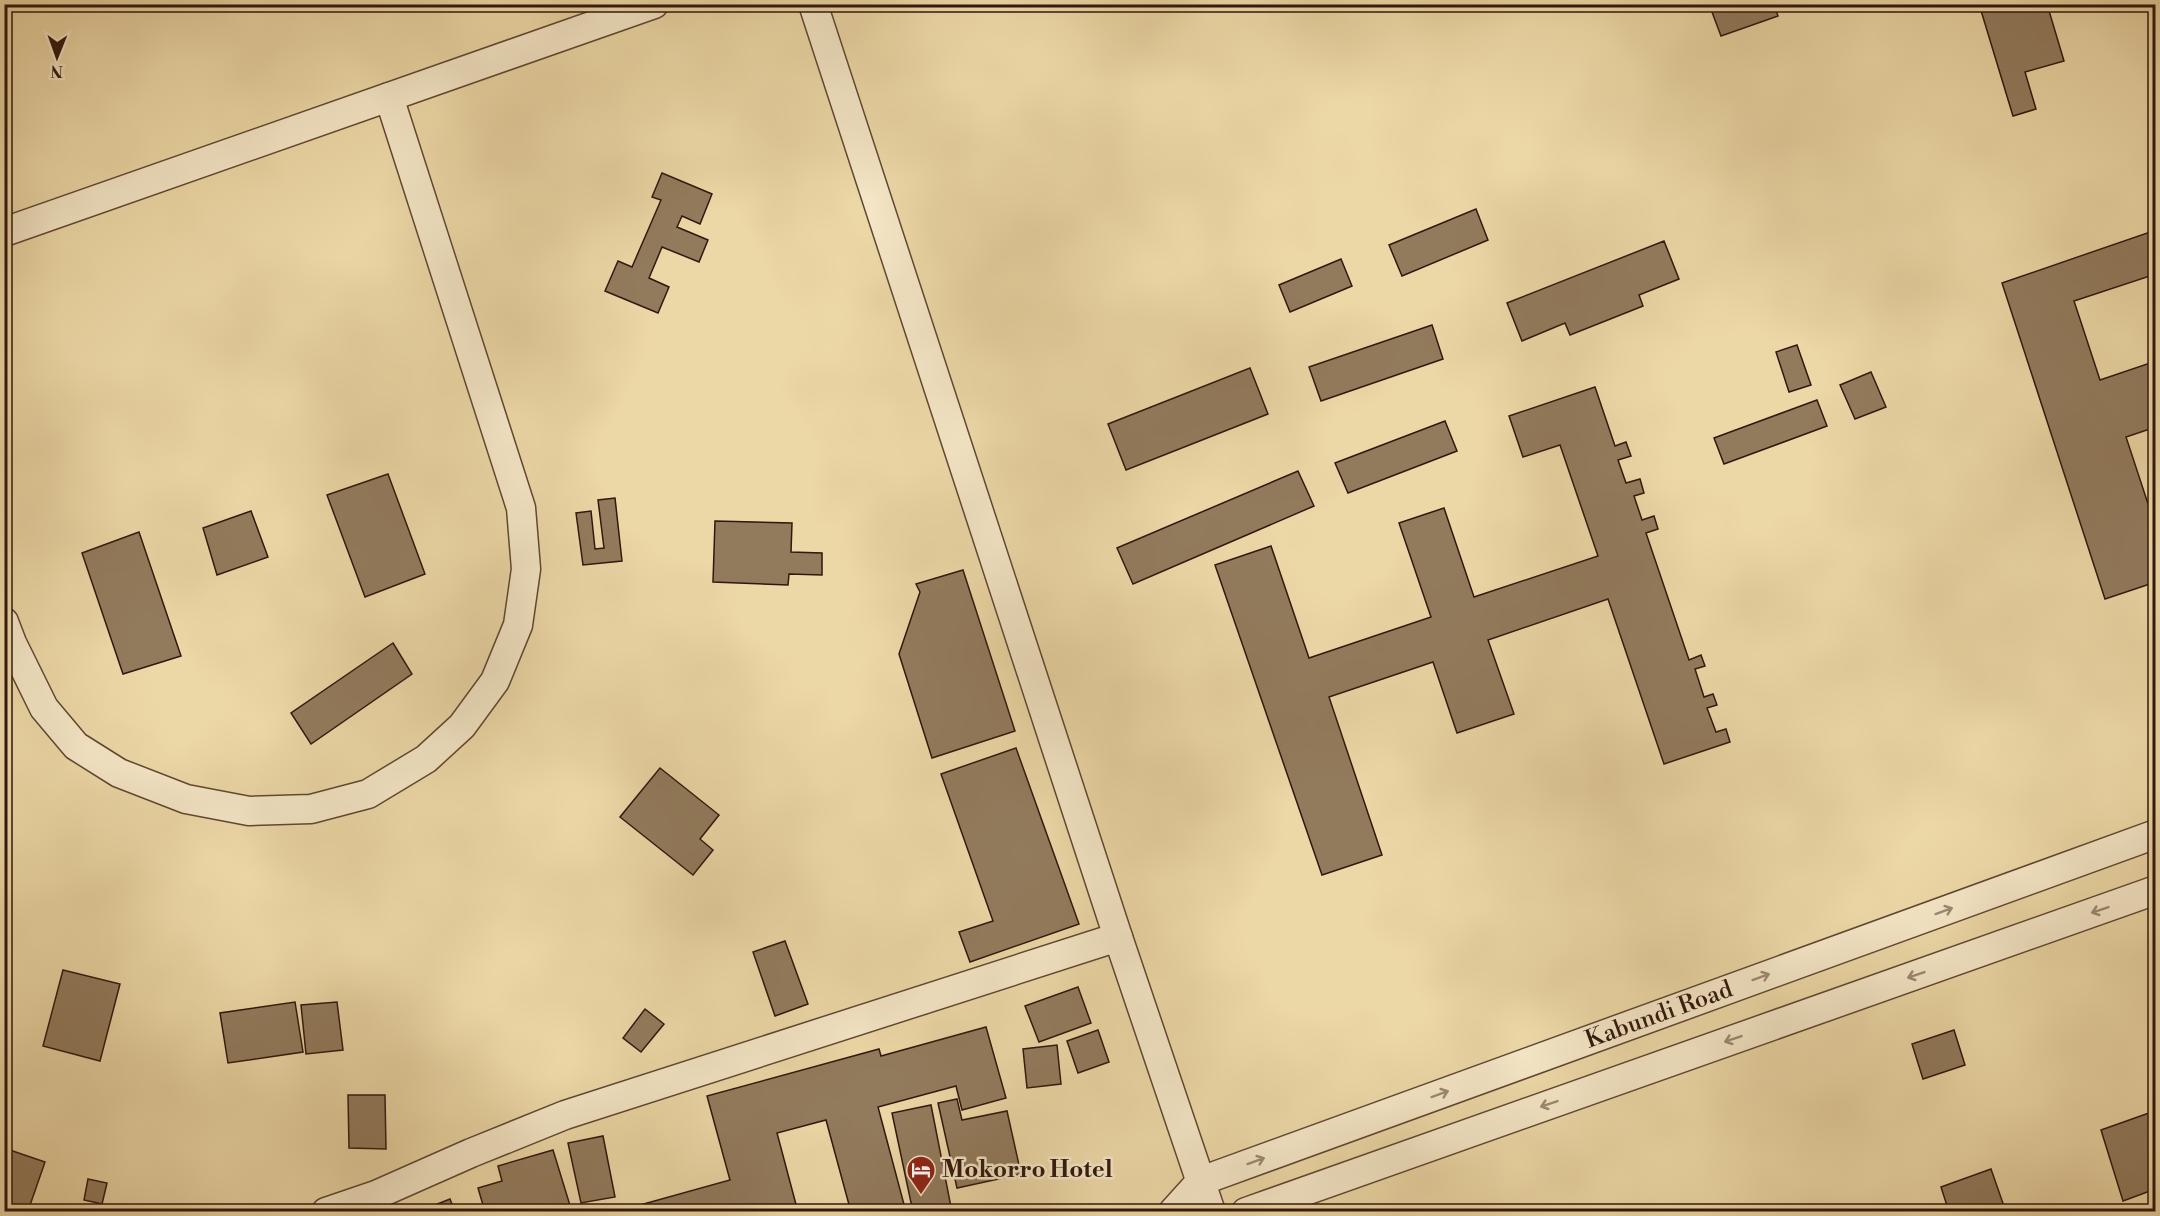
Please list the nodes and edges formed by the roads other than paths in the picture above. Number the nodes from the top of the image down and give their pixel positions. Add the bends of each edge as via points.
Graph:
1 (654, 4) edge
2 (813, 4) edge
3 (389, 98) junction
4 (4, 232) edge
5 (4, 622) edge
6 (2156, 834) edge
7 (2156, 890) edge
8 (1118, 937) junction
9 (1201, 1181) junction
10 (326, 1212) edge
11 (1173, 1212) edge
12 (1211, 1212) edge
13 (1246, 1212) edge

1 - 3 street
2 - 8 street
3 - 4 street
3 - 5 street via 521,508 526,569 518,625 495,681 462,726 426,759 369,794 310,808 249,811 186,799 119,773 76,746 45,708
9 -> 6 street, Kabundi Road
7 -> 13 street, Kabundi Road
8 - 9 street
8 - 10 street via 565,1115 376,1195
9 - 11 street, Kabundi Road
9 - 12 street

